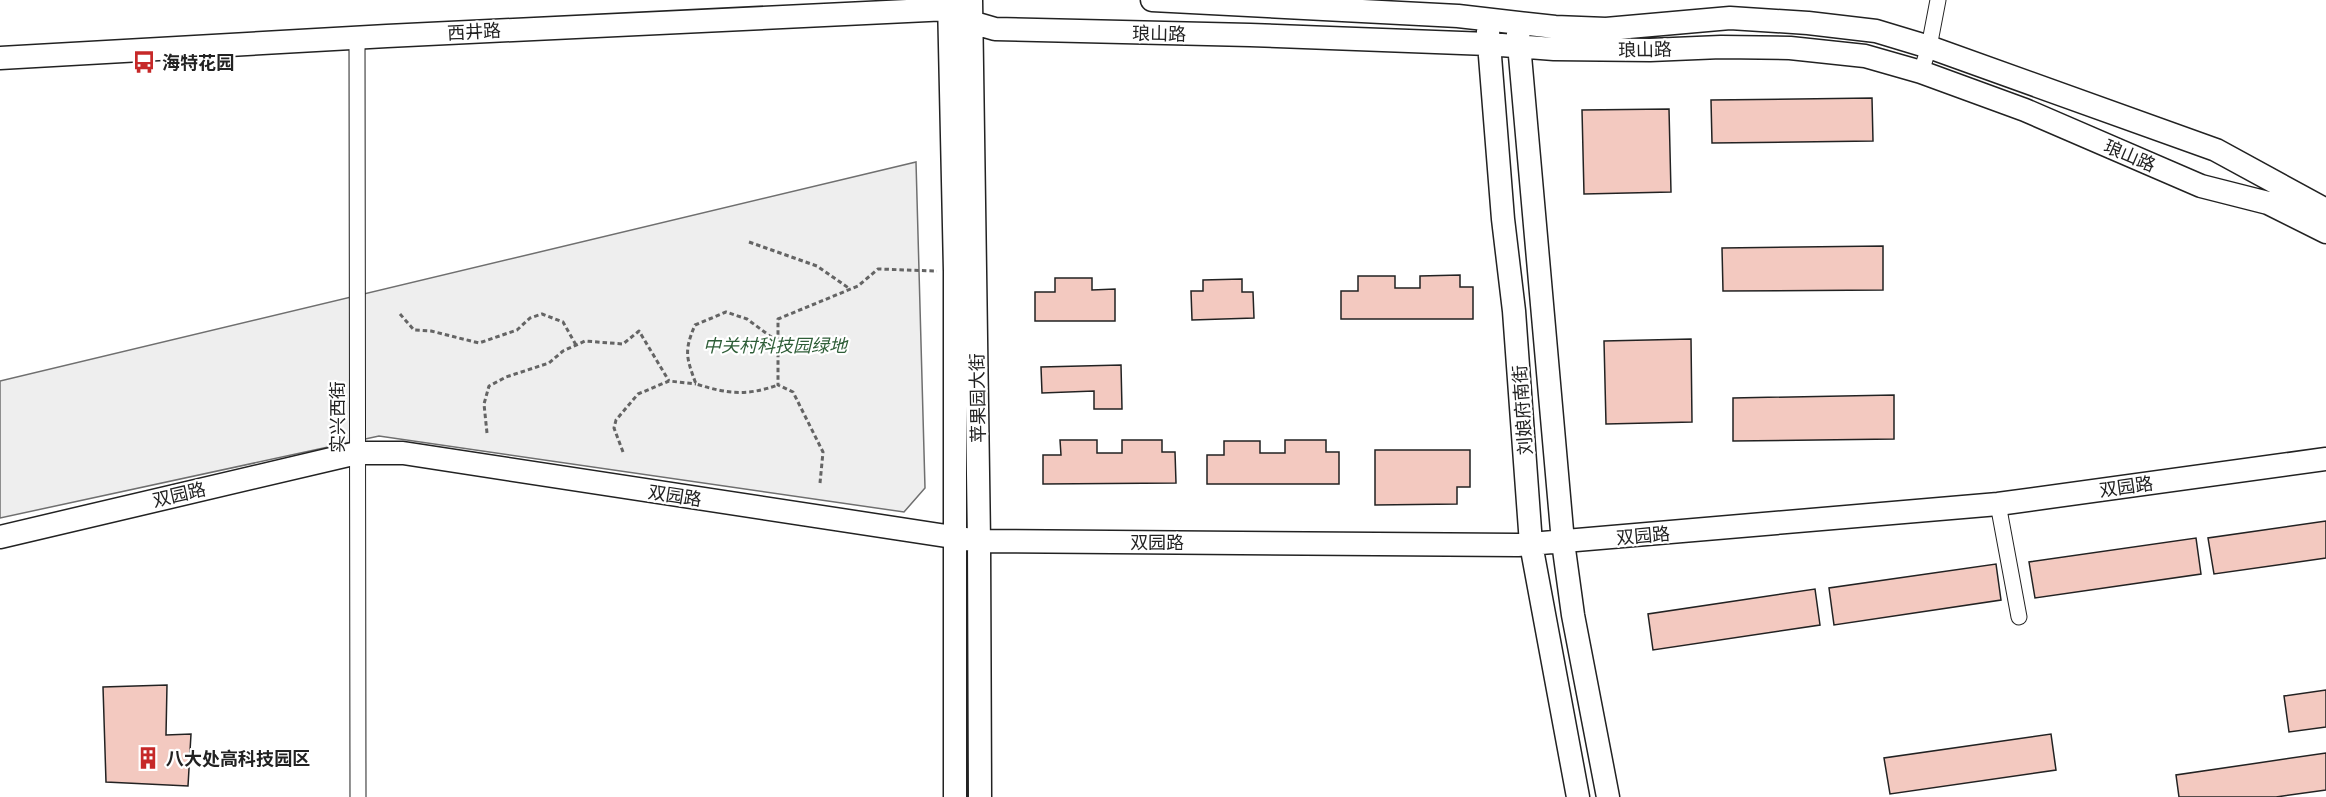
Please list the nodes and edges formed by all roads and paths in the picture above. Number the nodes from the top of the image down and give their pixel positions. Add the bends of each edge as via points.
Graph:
1 (1152, 0) edge
2 (1938, 0) edge
3 (953, 3) edge
4 (971, 11) edge
5 (1487, 21) junction
6 (1518, 24) junction
7 (357, 38) junction
8 (1488, 44) junction
9 (1518, 47) junction
10 (1929, 47) junction
11 (0, 58) edge
12 (1921, 72) junction
13 (2326, 210) edge
14 (2326, 232) edge
15 (749, 242) dead end
16 (955, 272) junction
17 (850, 290) junction
18 (400, 314) dead end
19 (777, 342) junction
20 (576, 345) junction
21 (669, 381) junction
22 (696, 384) junction
23 (778, 385) junction
24 (488, 433) dead end
25 (623, 452) dead end
26 (357, 453) junction
27 (2326, 459) edge
28 (820, 483) dead end
29 (1998, 504) junction
30 (0, 537) edge
31 (956, 538) junction
32 (980, 541) junction
33 (1563, 542) junction
34 (1532, 544) junction
35 (2019, 617) dead end
36 (358, 797) edge
37 (955, 797) edge
38 (980, 797) edge
39 (1578, 797) edge
40 (1608, 797) edge

1 - 5 main road, 琅山路 via 1458,16
2 - 10 street
3 - 4 main road, 琅山路
3 - 7 main road, 西井路
3 - 16 main road, 苹果园大街
4 - 8 main road, 琅山路 via 995,29
4 - 32 main road, 苹果园大街
5 - 6 main road, 琅山路
5 - 8 main road, 刘娘府南街
6 - 9 main road, 刘娘府南街
6 - 10 main road, 琅山路 via 1606,29 1730,18 1876,31
7 - 11 main road, 西井路
7 - 26 street, 实兴西街
8 - 9 main road, 琅山路
8 - 34 main road, 刘娘府南街
9 - 12 main road, 琅山路 via 1790,48 1865,56
9 - 33 main road, 刘娘府南街
10 - 12 street
10 - 13 main road, 琅山路 via 2216,150
12 - 14 main road, 琅山路 via 2025,110 2201,186 2268,203
15 - 17 path via 817,266
16 - 17 path via 878,269
16 - 31 main road, 苹果园大街
17 - 19 path via 777,319
18 - 20 path via 414,330 479,343 517,330 530,318 542,314 563,322
19 - 22 path via 747,319 726,312 695,325 687,344 688,363
19 - 23 path
20 - 21 path via 585,341 623,344 639,331
20 - 24 path via 549,363 489,387 484,405
21 - 22 path
21 - 25 path via 638,394 616,420 614,428
22 - 23 path via 720,392 745,393
23 - 28 path via 793,392 823,452
26 - 30 main road, 双园路
26 - 31 main road, 双园路 via 403,453
26 - 36 street, 实兴西街
27 - 29 main road, 双园路
29 - 33 main road, 双园路
29 - 35 street
31 - 32 main road, 双园路
31 - 37 main road, 苹果园大街
32 - 34 main road, 双园路
32 - 38 main road, 苹果园大街
33 - 34 main road, 双园路
33 - 40 main road, 刘娘府南街
34 - 39 main road, 刘娘府南街

